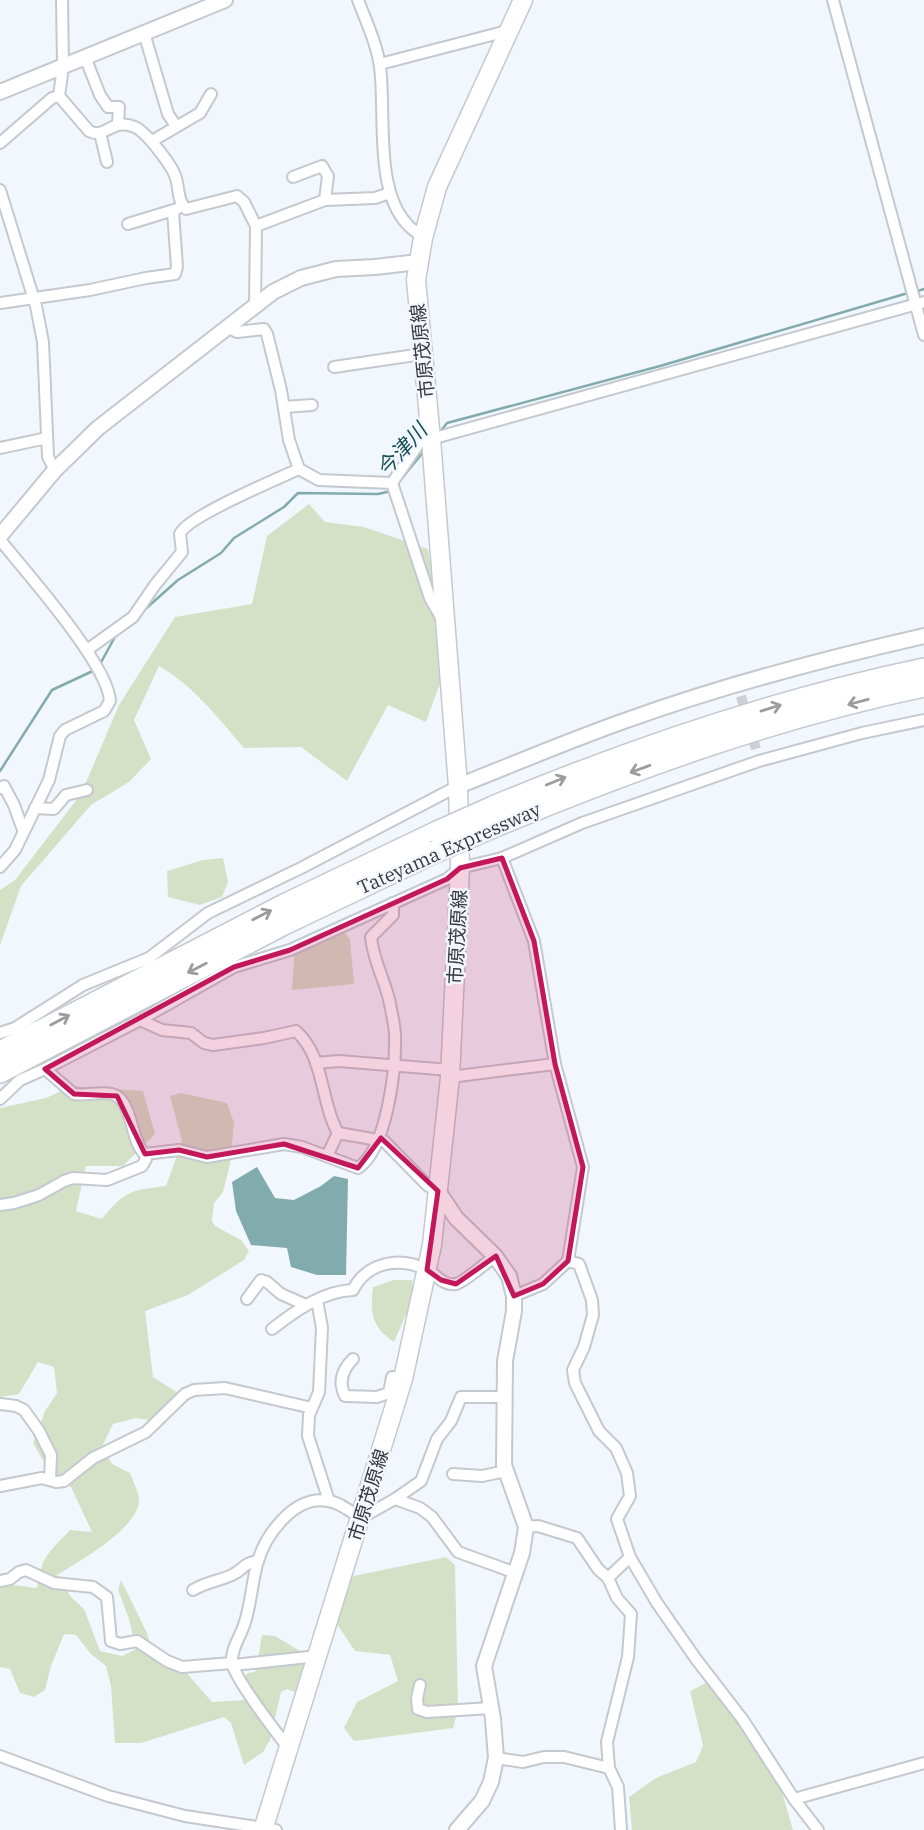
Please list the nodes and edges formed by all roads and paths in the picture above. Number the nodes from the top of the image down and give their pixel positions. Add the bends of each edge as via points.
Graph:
1 (62, 0) edge
2 (225, 0) edge
3 (358, 0) edge
4 (523, 0) edge
5 (833, 0) edge
6 (508, 31) junction
7 (144, 33) junction
8 (85, 57) junction
9 (380, 64) junction
10 (63, 66) junction
11 (0, 92) edge
12 (211, 94) dead end
13 (59, 96) junction
14 (118, 124) junction
15 (176, 126) junction
16 (100, 133) junction
17 (152, 141) junction
18 (0, 143) edge
19 (107, 162) dead end
20 (293, 177) dead end
21 (0, 190) edge
22 (390, 193) junction
23 (325, 200) junction
24 (178, 209) junction
25 (128, 224) dead end
26 (256, 226) junction
27 (423, 238) junction
28 (418, 262) junction
29 (34, 298) junction
30 (0, 303) edge
31 (920, 303) edge
32 (255, 306) junction
33 (227, 327) junction
34 (924, 335) edge
35 (422, 354) junction
36 (334, 367) dead end
37 (312, 405) dead end
38 (284, 407) junction
39 (47, 438) junction
40 (431, 439) junction
41 (0, 448) edge
42 (299, 469) junction
43 (55, 470) junction
44 (392, 483) junction
45 (0, 538) edge
46 (446, 624) junction
47 (924, 636) edge
48 (87, 650) junction
49 (924, 669) edge
50 (924, 686) edge
51 (924, 720) edge
52 (458, 786) junction
53 (0, 788) edge
54 (88, 790) dead end
55 (35, 808) junction
56 (493, 817) junction
57 (23, 830) junction
58 (436, 842) junction
59 (502, 858) junction
60 (0, 867) edge
61 (460, 868) junction
62 (393, 903) junction
63 (140, 1020) junction
64 (0, 1033) edge
65 (0, 1052) edge
66 (316, 1063) junction
67 (555, 1063) junction
68 (395, 1066) junction
69 (45, 1069) junction
70 (0, 1072) edge
71 (450, 1074) junction
72 (0, 1100) edge
73 (338, 1133) junction
74 (377, 1140) junction
75 (145, 1154) junction
76 (327, 1156) junction
77 (438, 1191) junction
78 (0, 1205) edge
79 (495, 1256) junction
80 (568, 1261) junction
81 (427, 1270) junction
82 (514, 1296) junction
83 (247, 1299) dead end
84 (312, 1303) junction
85 (272, 1329) dead end
86 (353, 1359) dead end
87 (403, 1379) junction
88 (504, 1397) junction
89 (0, 1404) edge
90 (312, 1408) junction
91 (506, 1471) junction
92 (453, 1474) dead end
93 (50, 1480) junction
94 (0, 1486) edge
95 (394, 1499) junction
96 (329, 1501) junction
97 (361, 1518) junction
98 (526, 1527) junction
99 (630, 1557) junction
100 (258, 1561) junction
101 (516, 1573) junction
102 (608, 1578) junction
103 (0, 1581) edge
104 (193, 1590) dead end
105 (318, 1656) junction
106 (233, 1664) junction
107 (421, 1685) dead end
108 (491, 1708) junction
109 (289, 1749) junction
110 (0, 1756) edge
111 (496, 1758) junction
112 (924, 1763) edge
113 (609, 1768) junction
114 (794, 1799) junction
115 (268, 1829) edge
116 (457, 1830) edge
117 (621, 1830) edge
118 (818, 1830) edge

1 - 10 street
2 - 7 street
3 - 9 street
4 - 6 main road, 市原茂原線
5 - 31 street
6 - 9 street
6 - 27 main road, 市原茂原線 via 443,173
7 - 8 street
7 - 15 street
8 - 10 street
8 - 14 street via 108,107 119,107
9 - 22 street via 382,144
10 - 11 street
10 - 13 street
12 - 15 street via 200,113
13 - 16 street via 89,131
13 - 18 street
14 - 16 street
14 - 17 street via 136,127
15 - 17 street
16 - 19 street
17 - 24 street via 174,172
20 - 23 street via 322,166 328,176
21 - 29 street
22 - 23 street
22 - 27 street via 405,222
23 - 26 street
24 - 25 street
24 - 26 street via 237,196
24 - 29 street via 175,274
26 - 32 street
27 - 28 main road, 市原茂原線
28 - 32 street via 335,269 301,278
28 - 35 main road, 市原茂原線 via 415,280
29 - 30 street
29 - 39 street via 43,342
31 - 34 street
31 - 40 street
32 - 33 street
33 - 38 street via 237,332 264,329
33 - 43 street via 98,428
35 - 36 street
35 - 40 main road, 市原茂原線
37 - 38 street
38 - 42 street
39 - 41 street
39 - 43 street via 48,457
40 - 44 street
40 - 46 main road, 市原茂原線
42 - 44 street via 319,480
42 - 48 street via 187,525 180,534 182,552 134,617
43 - 45 street
44 - 46 street via 430,598
45 - 48 street
46 - 52 main road, 市原茂原線
47 - 52 street via 841,655 738,690 626,720
48 - 55 street via 110,701 104,711 60,736 49,780
56 -> 49 highway, Tateyama Expressway via 592,767 792,702
50 -> 56 highway, Tateyama Expressway via 713,743
51 - 59 street via 758,757 683,789 582,822
52 - 61 main road, 市原茂原線
52 - 64 street via 208,913 149,958 83,985
53 - 57 street via 4,786 14,804
54 - 55 street via 66,795 54,809
55 - 57 street
56 - 58 highway, Tateyama Expressway, bridge
57 - 60 street via 15,850
65 -> 58 highway, Tateyama Expressway via 284,905
58 -> 70 highway, Tateyama Expressway
59 - 61 street
59 - 67 street via 534,941
61 - 62 street via 447,879
61 - 71 main road, 市原茂原線
62 - 63 street via 290,950 234,967
62 - 68 street via 393,915 370,937 390,1005
63 - 66 street via 213,1045 296,1031 304,1037
63 - 69 street
66 - 68 street
66 - 73 street
67 - 71 street
67 - 80 street via 583,1167
68 - 71 street
68 - 74 street
69 - 72 street via 20,1080
69 - 75 street via 74,1094 117,1096
71 - 77 main road, 市原茂原線
73 - 74 street
73 - 76 street
74 - 76 street via 358,1168
74 - 77 street via 384,1141
75 - 76 street via 178,1150 207,1157 284,1144
75 - 78 street via 142,1166 107,1180 73,1178 38,1195
77 - 79 street via 456,1218
77 - 81 main road, 市原茂原線
79 - 81 street via 456,1284
79 - 82 street via 509,1276
80 - 82 street via 543,1284
80 - 99 street via 579,1264 593,1315 573,1370 575,1383 627,1473 630,1496 617,1518
81 - 84 street via 408,1264 378,1265 367,1270 353,1290
81 - 87 main road, 市原茂原線
82 - 88 street
83 - 84 street via 261,1280 281,1294
84 - 85 street
84 - 90 street via 322,1328 319,1392
86 - 87 street via 342,1375 345,1396 383,1396 389,1392 392,1377
87 - 97 main road, 市原茂原線
88 - 91 street
88 - 95 street via 461,1397 421,1481
89 - 93 street via 23,1410 39,1431 51,1455
90 - 93 street via 225,1388 194,1390 146,1432 93,1458 64,1481
90 - 96 street via 308,1436
91 - 92 street via 482,1476
91 - 98 street
93 - 94 street
95 - 97 street
95 - 101 street via 432,1517 458,1552
96 - 97 street
96 - 100 street via 302,1505 283,1518
97 - 105 main road, 市原茂原線
98 - 101 street
98 - 102 street via 577,1538
99 - 102 street
99 - 114 street
100 - 104 street
100 - 106 street
101 - 108 street via 484,1666
102 - 113 street via 631,1614 623,1679 608,1733
103 - 106 street via 26,1570 54,1583 93,1587 107,1597 111,1641 137,1641 182,1667
105 - 106 street
105 - 109 main road, 市原茂原線
106 - 109 street
107 - 108 street via 418,1709 427,1712
108 - 111 street
109 - 115 main road, 市原茂原線
110 - 115 street via 108,1796 185,1816
111 - 113 street via 523,1762 564,1757
111 - 116 street via 482,1801
112 - 114 street
113 - 117 street via 618,1787
114 - 118 street

